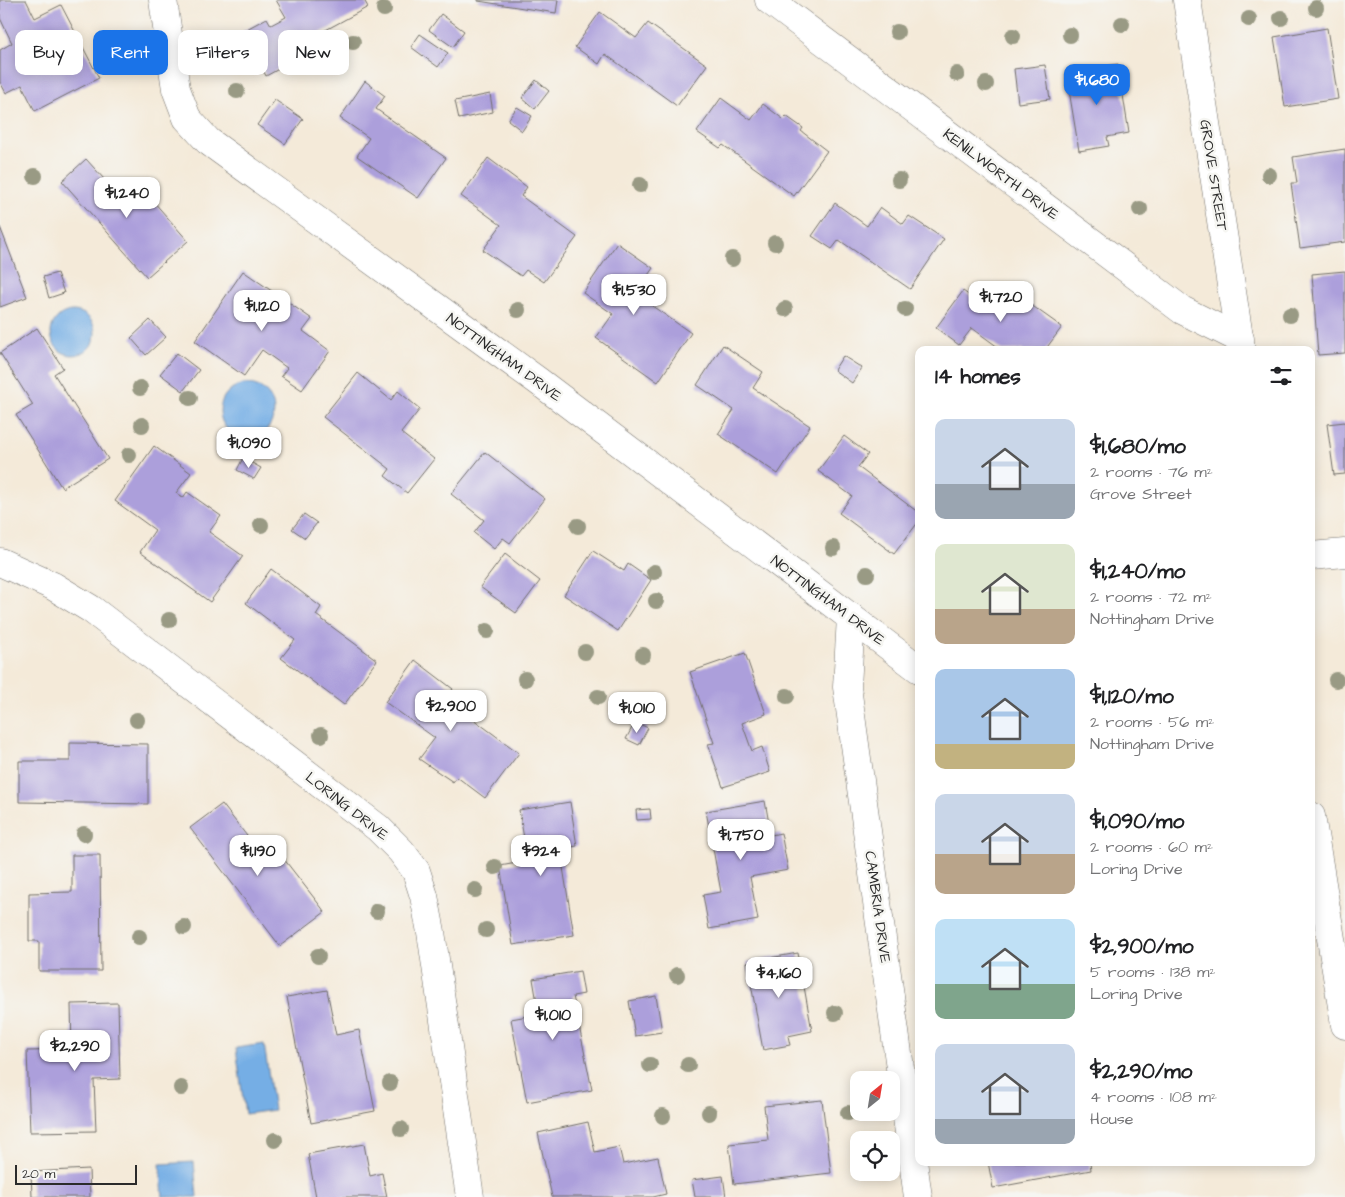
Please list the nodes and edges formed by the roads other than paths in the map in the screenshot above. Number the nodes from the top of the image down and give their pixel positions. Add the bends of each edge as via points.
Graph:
1 (163, 0) edge
2 (769, 0) edge
3 (1187, 0) edge
4 (1241, 344) edge
5 (1345, 553) edge
6 (1315, 556) edge
7 (0, 562) edge
8 (851, 617) junction
9 (915, 665) edge
10 (1315, 841) edge
11 (1345, 1025) edge
12 (470, 1197) edge
13 (918, 1197) edge

1 - 8 street, NOTTINGHAM DRIVE via 176,89 187,118 208,141 538,381
2 - 4 street, KENILWORTH DRIVE via 1182,310
3 - 4 street, GROVE STREET
5 - 6 street
7 - 12 street, LORING DRIVE via 54,586 91,610 378,828 416,871 432,932
8 - 9 street, NOTTINGHAM DRIVE
8 - 13 street, CAMBRIA DRIVE via 847,687
10 - 11 street

